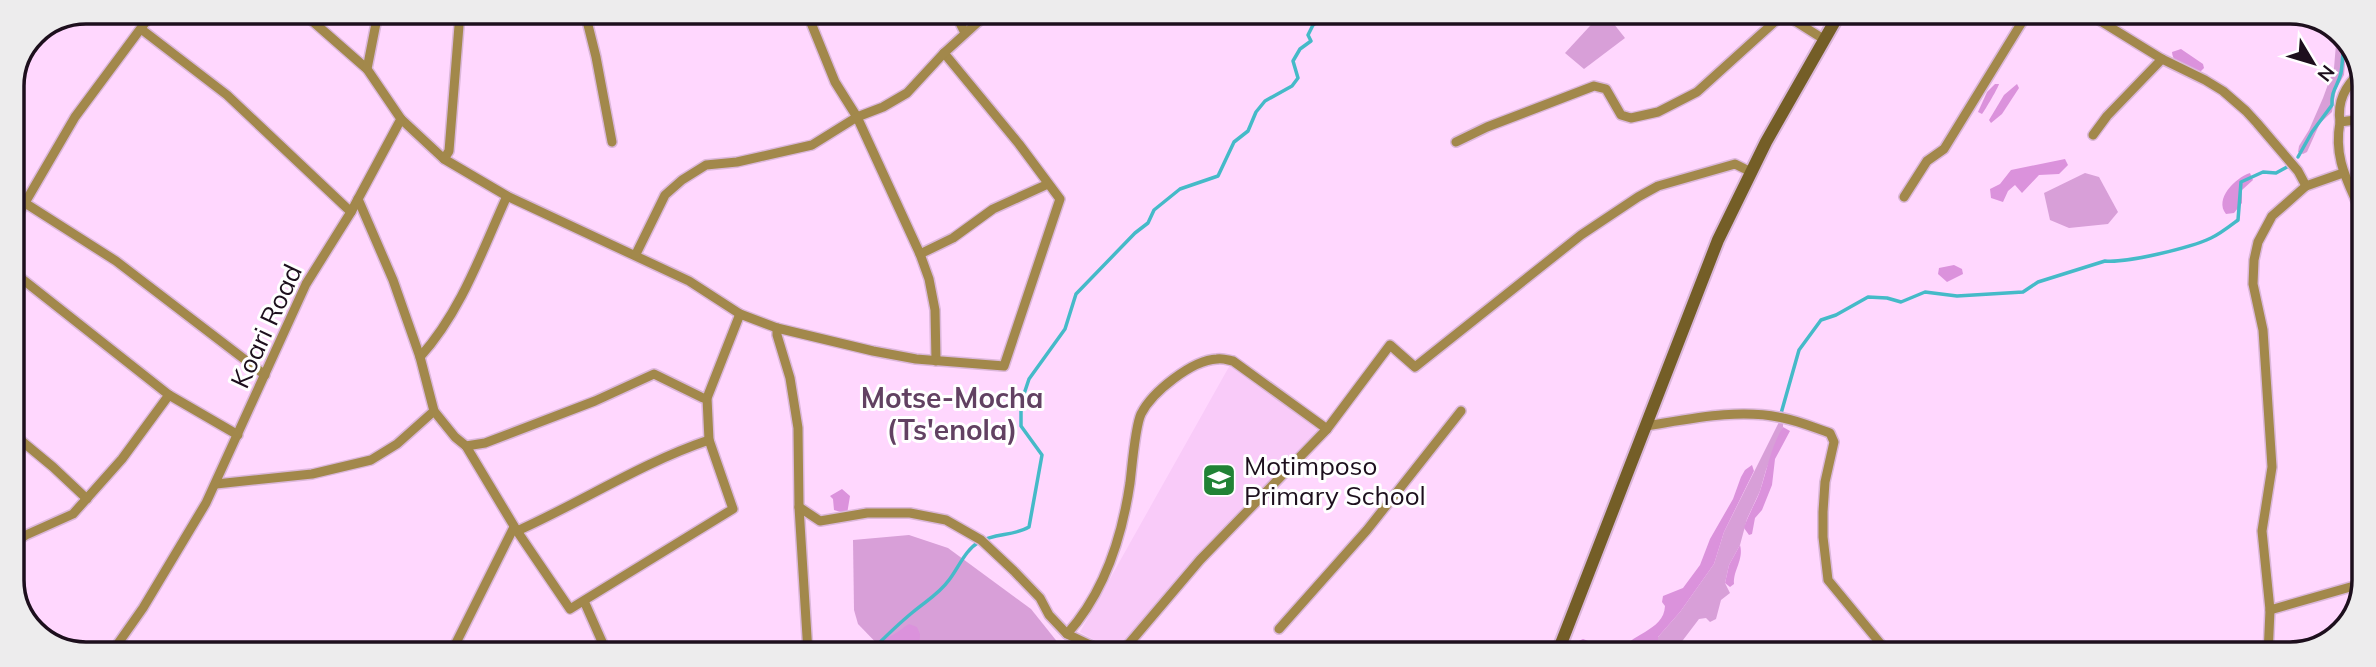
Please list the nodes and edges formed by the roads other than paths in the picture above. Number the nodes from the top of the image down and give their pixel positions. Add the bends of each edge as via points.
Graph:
1 (145, 24) edge
2 (316, 24) edge
3 (376, 24) edge
4 (459, 24) edge
5 (588, 24) edge
6 (811, 24) edge
7 (960, 24) edge
8 (975, 24) edge
9 (1772, 24) edge
10 (1800, 24) edge
11 (1834, 24) edge
12 (2020, 24) edge
13 (2105, 24) edge
14 (141, 29) junction
15 (965, 33) junction
16 (1825, 40) junction
17 (944, 53) junction
18 (2162, 59) junction
19 (367, 69) junction
20 (2351, 82) edge
21 (857, 117) junction
22 (401, 119) junction
23 (2351, 121) edge
24 (2340, 122) junction
25 (2093, 135) dead end
26 (612, 142) dead end
27 (1456, 142) dead end
28 (444, 159) junction
29 (1751, 172) junction
30 (2343, 173) junction
31 (1048, 184) junction
32 (2306, 186) junction
33 (2351, 191) edge
34 (507, 196) junction
35 (1904, 197) dead end
36 (358, 199) junction
37 (25, 202) joint
38 (351, 212) junction
39 (636, 254) junction
40 (920, 254) junction
41 (24, 281) edge
42 (740, 314) junction
43 (777, 328) junction
44 (420, 357) junction
45 (936, 360) junction
46 (265, 375) junction
47 (169, 395) junction
48 (707, 397) junction
49 (434, 411) junction
50 (1461, 411) dead end
51 (1646, 426) junction
52 (1327, 429) junction
53 (238, 435) junction
54 (709, 440) junction
55 (25, 444) edge
56 (466, 446) junction
57 (216, 484) junction
58 (87, 499) junction
59 (799, 507) junction
60 (516, 529) junction
61 (25, 536) edge
62 (2351, 587) edge
63 (584, 601) junction
64 (2270, 610) junction
65 (1279, 629) dead end
66 (1067, 634) junction
67 (119, 642) edge
68 (457, 642) edge
69 (602, 642) edge
70 (807, 642) edge
71 (1084, 642) edge
72 (1130, 642) edge
73 (1562, 642) edge
74 (1879, 642) edge
75 (2269, 642) edge

1 - 14 street
2 - 19 street
3 - 19 street
4 - 28 street via 449,151
5 - 26 street
6 - 21 street via 835,82
7 - 15 street
8 - 15 street
9 - 27 street via 1697,92 1658,112 1632,118 1621,115 1606,89 1594,86
10 - 16 street
11 - 16 main road
12 - 35 street via 1944,149 1927,161
13 - 18 street
14 - 37 street via 75,117
14 - 38 street via 227,95
15 - 17 street
16 - 29 main road
17 - 21 street via 907,93
17 - 31 street
18 - 25 street
18 - 32 street via 2205,80 2246,111
19 - 22 street
20 - 24 street via 2341,99
21 - 39 street via 813,145 706,165 665,195
21 - 40 street
22 - 28 street
22 - 36 street, Koari Road
23 - 24 street
24 - 30 street via 2338,151
28 - 34 street
29 - 51 main road via 1718,240
29 - 52 street via 1735,164 1658,186 1638,197 1581,235 1415,367 1390,345
30 - 32 street
30 - 33 street
31 - 40 street via 993,209 953,238
31 - 45 street via 1060,199 1059,207 1004,366
32 - 64 street via 2272,216 2254,260 2272,467 2262,531
34 - 39 street
34 - 44 street via 463,293 436,340
36 - 38 street, Koari Road
36 - 44 street
37 - 46 street via 116,261
38 - 46 street, Koari Road via 306,284
39 - 42 street
40 - 45 street via 935,310
41 - 47 street
42 - 43 street
42 - 48 street
43 - 45 street via 873,351
43 - 59 street via 798,428
44 - 49 street
46 - 53 street, Koari Road
47 - 53 street
47 - 58 street
48 - 54 street
48 - 56 street via 654,374 595,401
49 - 56 street
49 - 57 street via 371,460 312,474
50 - 65 street via 1367,530
51 - 73 main road
51 - 74 street via 1745,414 1780,417 1830,433 1834,442 1823,512 1828,580
52 - 66 street via 1233,361 1216,359 1170,380 1141,415 1128,495 1108,571
52 - 72 street via 1200,560
53 - 57 street, Koari Road
54 - 60 street via 676,451
54 - 63 street via 733,509
55 - 58 street
56 - 60 street
57 - 67 street, Koari Road
58 - 61 street via 73,514
59 - 66 street via 820,521 867,513 910,513 946,520 981,540 1014,571
59 - 70 street
60 - 63 street via 570,609
60 - 68 street
62 - 64 street
63 - 69 street
64 - 75 street
66 - 71 street

